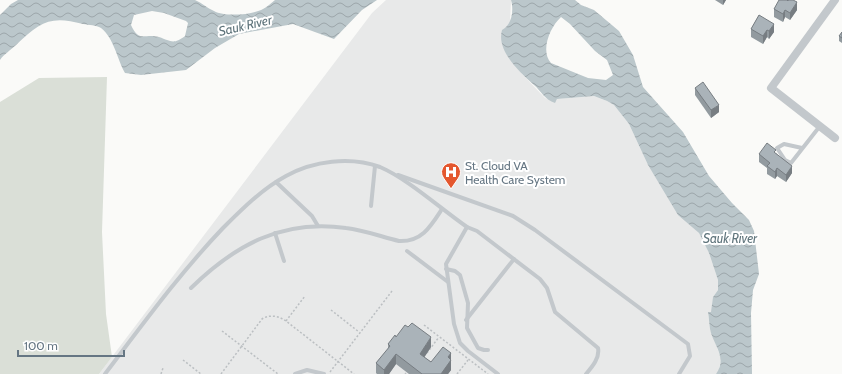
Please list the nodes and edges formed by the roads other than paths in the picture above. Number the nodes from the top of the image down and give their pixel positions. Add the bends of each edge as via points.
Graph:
1 (835, 0) edge
2 (820, 126) junction
3 (835, 138) dead end
4 (802, 148) junction
5 (375, 166) junction
6 (390, 172) junction
7 (276, 182) junction
8 (371, 206) dead end
9 (442, 209) junction
10 (318, 226) junction
11 (467, 228) junction
12 (274, 233) junction
13 (407, 251) dead end
14 (514, 259) junction
15 (284, 261) dead end
16 (446, 269) junction
17 (449, 282) junction
18 (191, 288) dead end
19 (466, 320) junction
20 (488, 350) dead end
21 (105, 374) edge
22 (295, 374) edge
23 (324, 374) edge
24 (498, 374) edge
25 (586, 374) edge
26 (680, 374) edge

1 - 2 street via 770,88
2 - 3 street
2 - 4 lane
4 - 4 lane via 791,163 785,160 777,148 784,144
5 - 6 lane
5 - 7 lane via 331,161 305,168
5 - 8 lane
6 - 9 lane
6 - 26 lane via 513,216 535,230 688,344 690,356
7 - 10 lane via 312,216
7 - 21 lane via 248,203 192,262
9 - 10 lane via 424,234 407,242 347,228
9 - 11 lane
10 - 12 lane via 289,228
11 - 14 lane via 477,231
11 - 16 lane via 448,258
12 - 15 lane
12 - 18 lane via 235,252
13 - 17 lane
14 - 19 lane
14 - 25 lane via 540,279 547,288 555,312 598,348 595,362
16 - 17 lane
16 - 19 lane via 458,273 463,281 468,302
17 - 24 lane via 454,324 460,343
19 - 20 lane via 475,344 481,350
22 - 23 lane via 307,370

